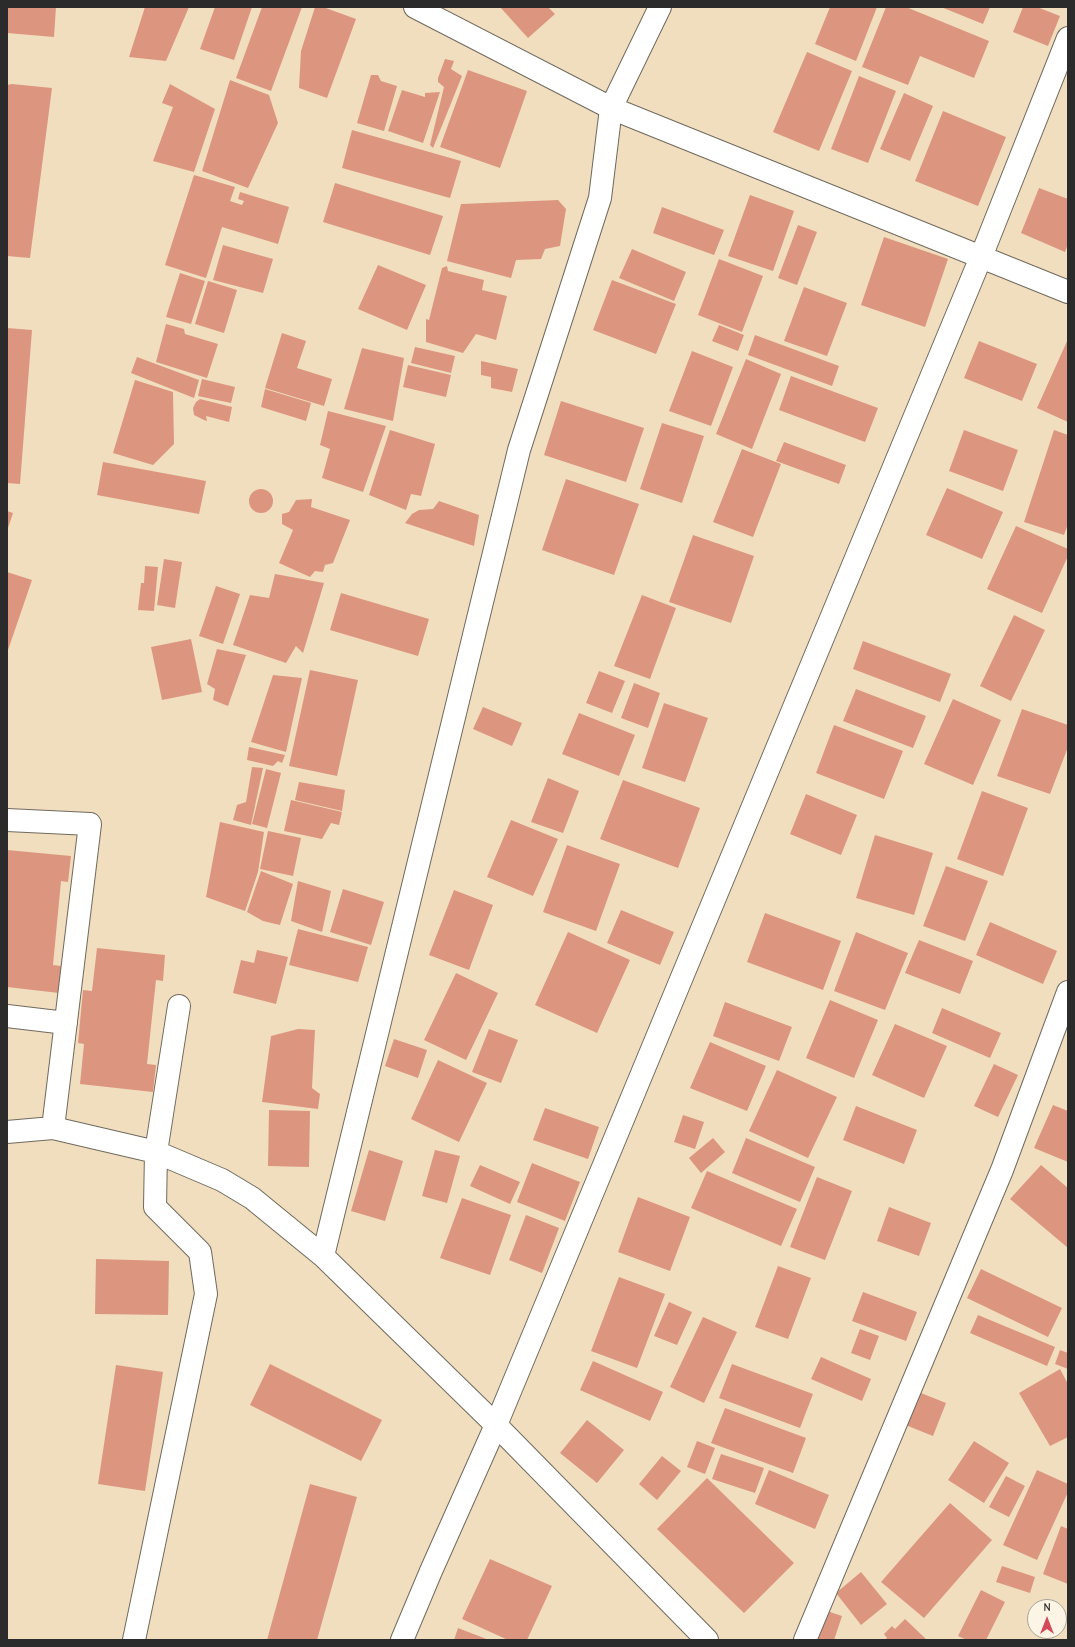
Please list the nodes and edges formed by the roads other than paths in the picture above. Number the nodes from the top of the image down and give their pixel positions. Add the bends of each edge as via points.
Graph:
1 (415, 7) edge
2 (660, 7) edge
3 (1068, 38) edge
4 (611, 108) junction
5 (982, 257) junction
6 (1068, 292) edge
7 (7, 820) edge
8 (1068, 992) edge
9 (179, 1006) dead end
10 (7, 1016) edge
11 (66, 1023) junction
12 (53, 1128) junction
13 (7, 1132) edge
14 (156, 1152) junction
15 (323, 1256) junction
16 (496, 1425) junction
17 (134, 1640) edge
18 (402, 1640) edge
19 (707, 1640) edge
20 (805, 1640) edge

1 - 4 street
2 - 4 street
3 - 5 street
4 - 5 street
4 - 15 street via 600,198 519,450
5 - 6 street
5 - 16 street
7 - 11 street via 90,824
8 - 20 street via 1002,1170
9 - 14 street
10 - 11 street
11 - 12 street
12 - 13 street
12 - 14 street
14 - 15 street via 222,1180 252,1198
14 - 17 street via 155,1207 200,1252 206,1294
15 - 16 street
16 - 18 street
16 - 19 street

